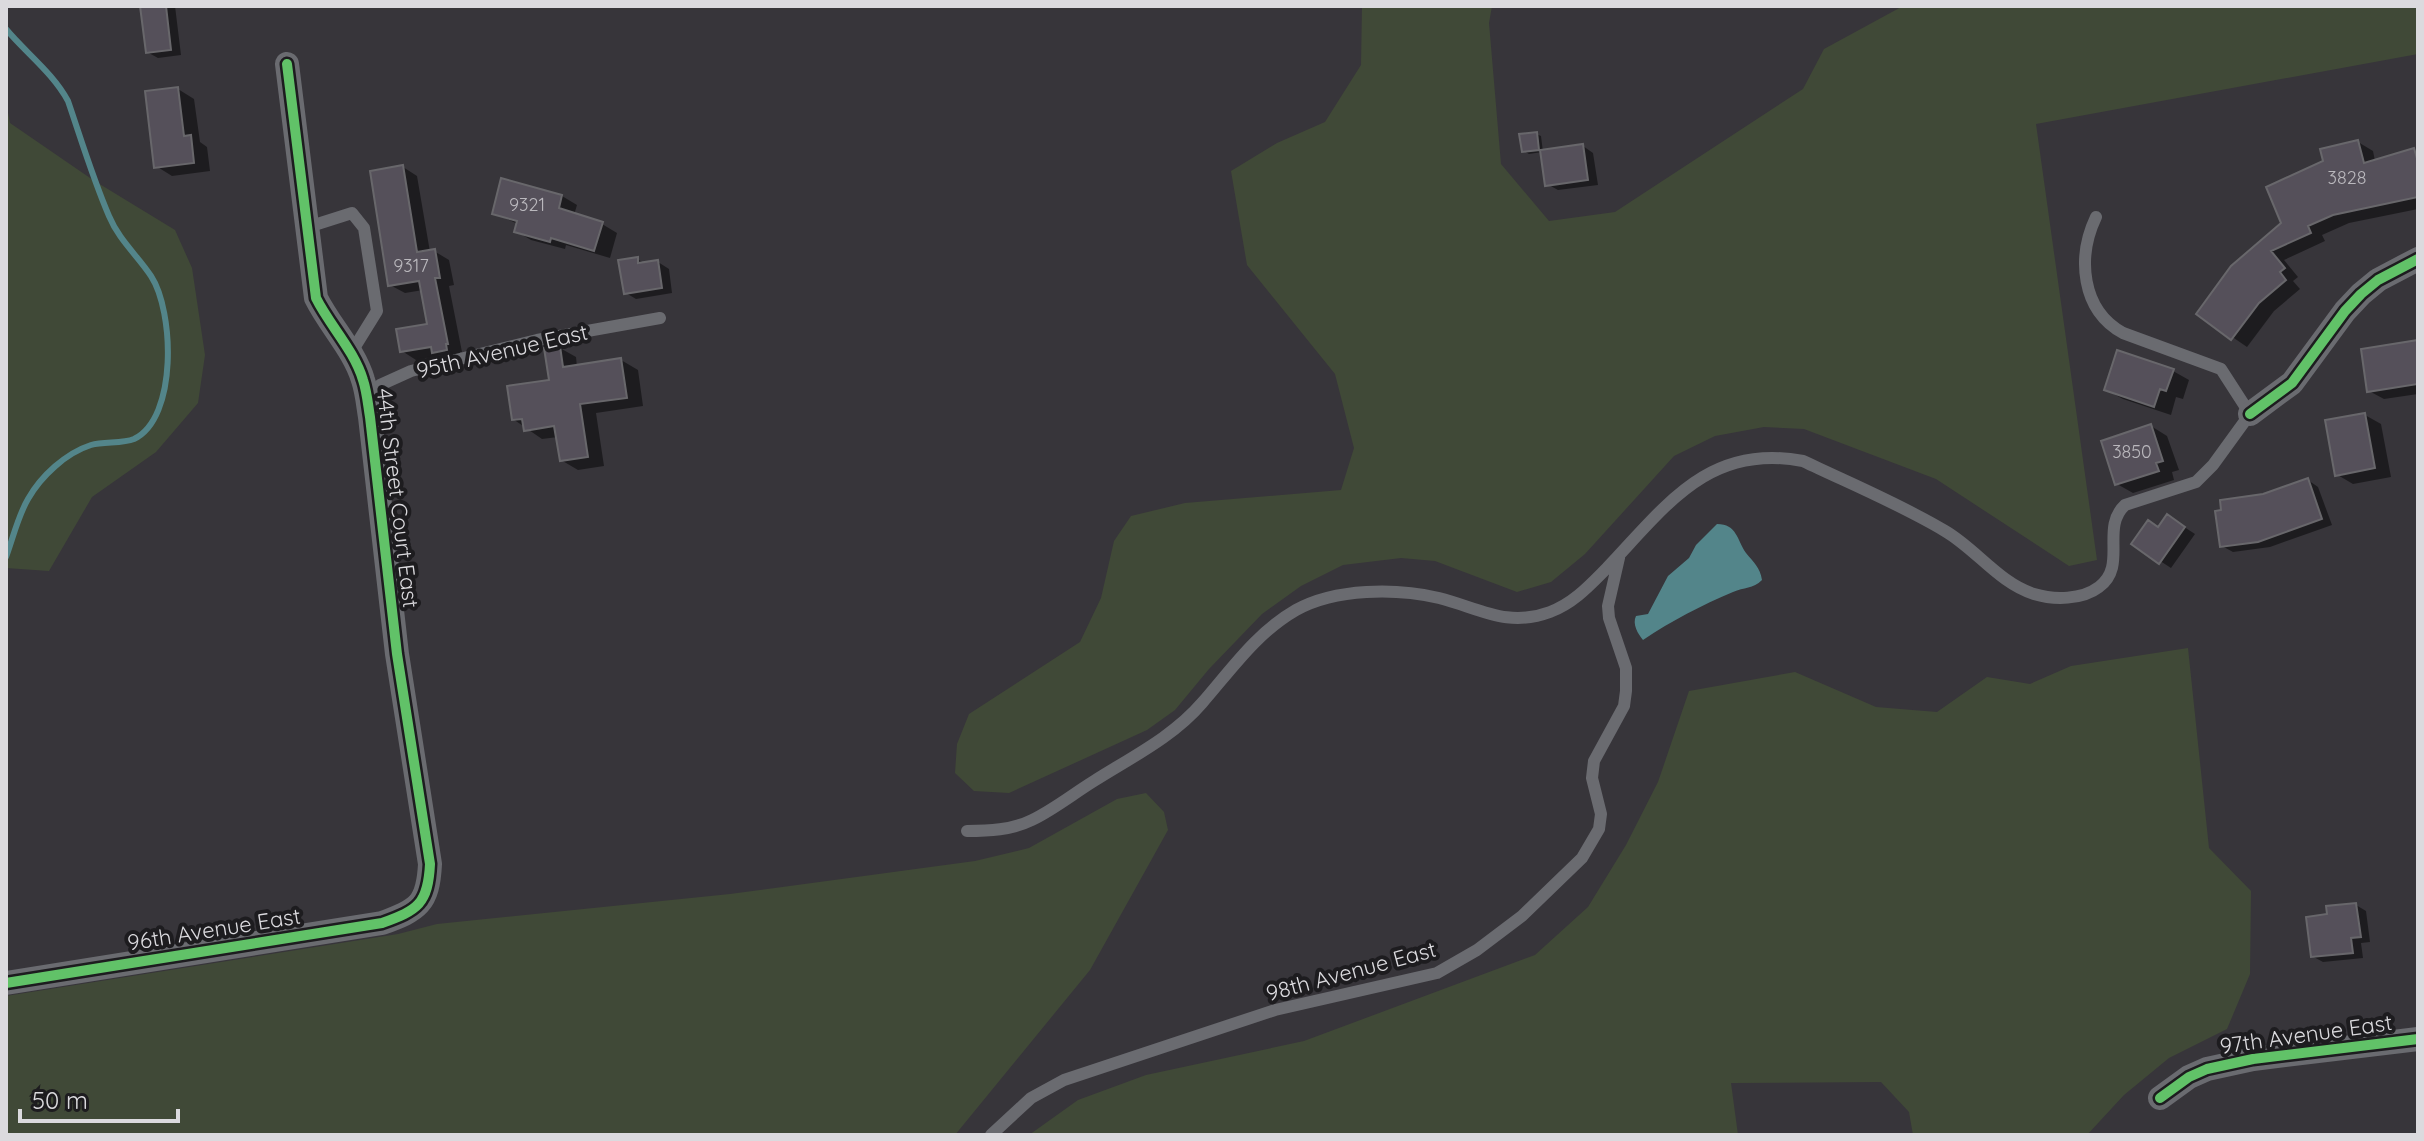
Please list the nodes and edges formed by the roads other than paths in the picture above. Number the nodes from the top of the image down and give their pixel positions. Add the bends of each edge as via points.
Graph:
1 (287, 64) dead end
2 (2096, 217) dead end
3 (308, 227) junction
4 (2418, 259) edge
5 (660, 318) dead end
6 (351, 353) junction
7 (2250, 414) junction
8 (370, 417) junction
9 (1619, 555) junction
10 (967, 831) dead end
11 (423, 901) joint
12 (6, 983) edge
13 (2418, 1039) edge
14 (2160, 1098) dead end
15 (991, 1135) edge

1 - 3 street, 44th Street Court East
2 - 7 lane via 2086,244 2085,271 2099,314 2123,333 2221,369
3 - 6 street, 44th Street Court East via 316,298
3 - 6 lane via 352,213 364,228 377,311
4 - 7 street via 2361,294 2292,383
5 - 8 lane, 95th Avenue East via 537,340 411,371 380,385
6 - 8 street, 44th Street Court East via 363,379
7 - 9 lane via 2196,482 2120,510 2113,524 2114,563 2107,579 2094,590 2073,596 2045,597 2021,589 1946,531 1803,461 1785,458 1741,460 1701,476
8 - 11 street, 44th Street Court East via 397,654 430,864
9 - 10 lane via 1580,595 1534,617 1500,618 1438,598 1389,592 1342,596 1298,609 1256,641 1201,704 1144,750 1031,821
9 - 15 lane, 98th Avenue East via 1608,606 1626,668 1626,691 1624,706 1594,761 1599,829 1582,858 1522,916 1437,973 1275,1010 1064,1080 1031,1098
11 - 12 street, 96th Avenue East via 411,912 382,923
13 - 14 street, 97th Avenue East via 2207,1069

